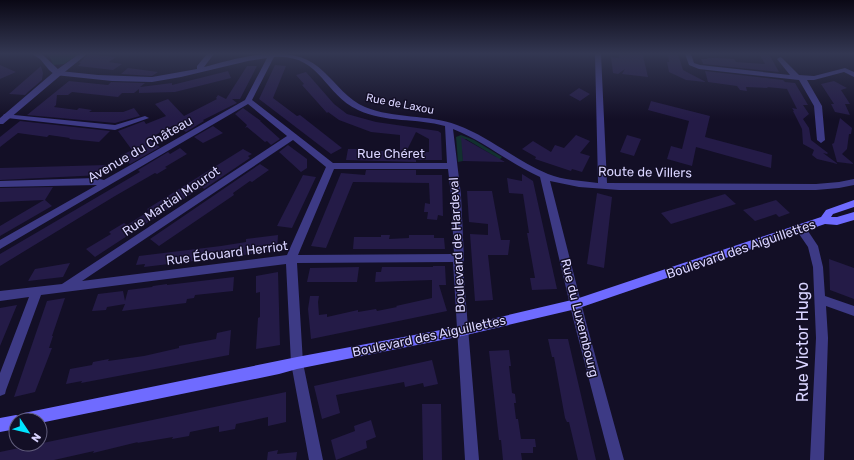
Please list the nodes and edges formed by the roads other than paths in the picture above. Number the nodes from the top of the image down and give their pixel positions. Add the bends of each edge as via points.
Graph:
1 (55, 75) edge
2 (86, 75) edge
3 (180, 75) edge
4 (261, 75) edge
5 (324, 75) edge
6 (599, 75) edge
7 (776, 75) edge
8 (796, 75) edge
9 (824, 75) edge
10 (799, 78) junction
11 (248, 101) junction
12 (7, 116) junction
13 (145, 118) dead end
14 (0, 122) edge
15 (449, 125) junction
16 (293, 136) junction
17 (821, 140) dead end
18 (331, 166) junction
19 (452, 166) junction
20 (544, 175) junction
21 (854, 182) edge
22 (0, 184) edge
23 (105, 184) junction
24 (603, 185) junction
25 (854, 204) edge
26 (854, 216) edge
27 (826, 220) junction
28 (800, 228) junction
29 (0, 245) edge
30 (459, 258) junction
31 (291, 259) junction
32 (63, 288) junction
33 (37, 291) junction
34 (0, 296) edge
35 (820, 299) junction
36 (576, 304) junction
37 (854, 311) edge
38 (462, 331) junction
39 (297, 363) junction
40 (0, 390) edge
41 (48, 415) edge
42 (316, 460) edge
43 (472, 460) edge
44 (617, 460) edge
45 (817, 460) edge

1 - 12 street
2 - 3 street, Rue de Laxou via 138,80
4 - 11 street
5 - 15 street, Rue de Laxou via 348,102 361,109
6 - 24 street
7 - 10 street
8 - 10 street
9 - 10 street
10 - 17 street via 818,106
11 - 16 street
11 - 23 street, Avenue du Château
12 - 13 street via 113,128
12 - 14 street
15 - 19 street, Boulevard de Hardeval
15 - 20 street, Route de Villers via 470,133
16 - 18 street
16 - 32 street, Rue Martial Mourot
18 - 19 street, Rue Chéret
18 - 31 street
19 - 30 street, Boulevard de Hardeval
20 - 24 street, Route de Villers via 567,181
20 - 36 street, Rue du Luxembourg
21 - 24 street, Route de Villers via 823,187
22 - 23 street via 95,181
23 - 29 street, Avenue du Château
25 - 27 main road, Boulevard des Aiguillettes via 828,212
26 - 27 main road, Boulevard des Aiguillettes via 837,221
27 - 28 main road, Boulevard des Aiguillettes
28 - 35 street, Rue Victor Hugo via 815,250
28 - 36 main road, Boulevard des Aiguillettes
30 - 31 street, Rue Édouard Herriot
30 - 38 street, Boulevard de Hardeval
31 - 32 street, Rue Édouard Herriot
31 - 39 street
32 - 33 street, Rue Édouard Herriot
33 - 34 street, Rue Édouard Herriot
33 - 40 street
35 - 37 street
35 - 45 street, Rue Victor Hugo via 822,338
36 - 38 main road, Boulevard des Aiguillettes
36 - 44 street, Rue du Luxembourg
38 - 39 main road, Boulevard des Aiguillettes
38 - 43 street, Boulevard de Hardeval
39 - 41 main road, Boulevard des Aiguillettes
39 - 42 street

